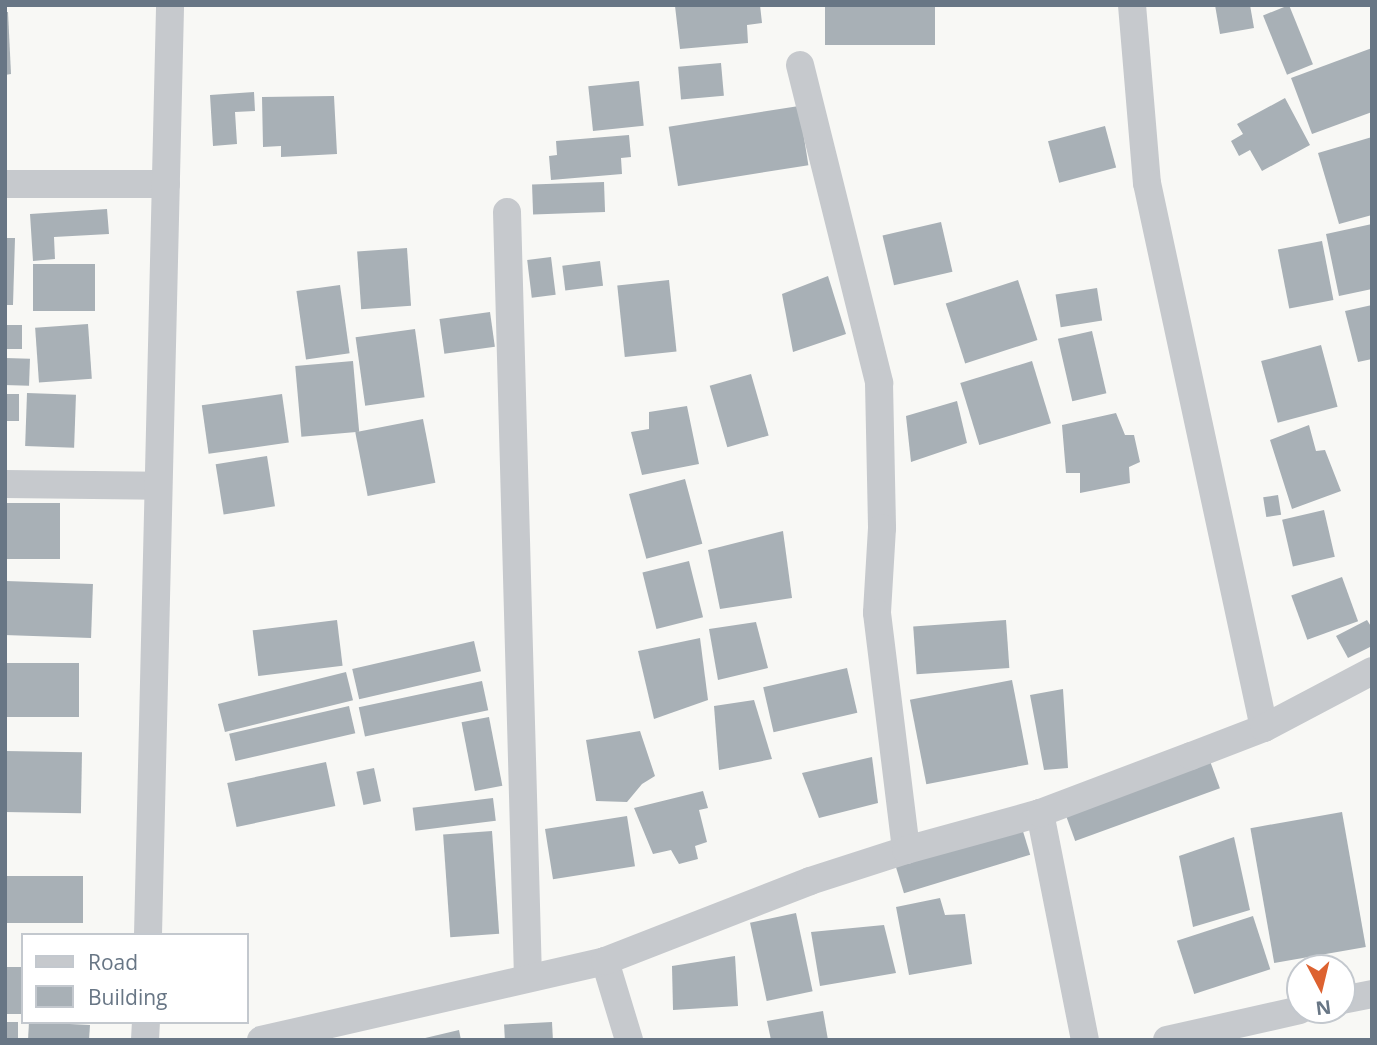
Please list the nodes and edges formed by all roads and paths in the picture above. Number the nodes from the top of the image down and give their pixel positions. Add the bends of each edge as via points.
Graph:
1 (170, 5) edge
2 (1132, 5) edge
3 (800, 65) dead end
4 (5, 184) edge
5 (166, 184) junction
6 (507, 212) dead end
7 (5, 484) edge
8 (158, 486) junction
9 (1372, 671) edge
10 (1264, 728) junction
11 (1040, 813) junction
12 (906, 850) junction
13 (148, 933) edge
14 (605, 961) junction
15 (528, 978) junction
16 (1286, 1013) edge
17 (261, 1040) edge
18 (629, 1040) edge
19 (1085, 1040) edge
20 (1167, 1040) edge

1 - 5 street
2 - 10 street via 1147,183
3 - 12 street via 879,383 882,528 877,613
4 - 5 street
5 - 8 street
6 - 15 street
7 - 8 street
8 - 13 street
9 - 10 street
10 - 11 street
11 - 12 street
11 - 19 street
12 - 14 street via 810,881
14 - 15 street
14 - 18 street
15 - 17 street
16 - 20 street

